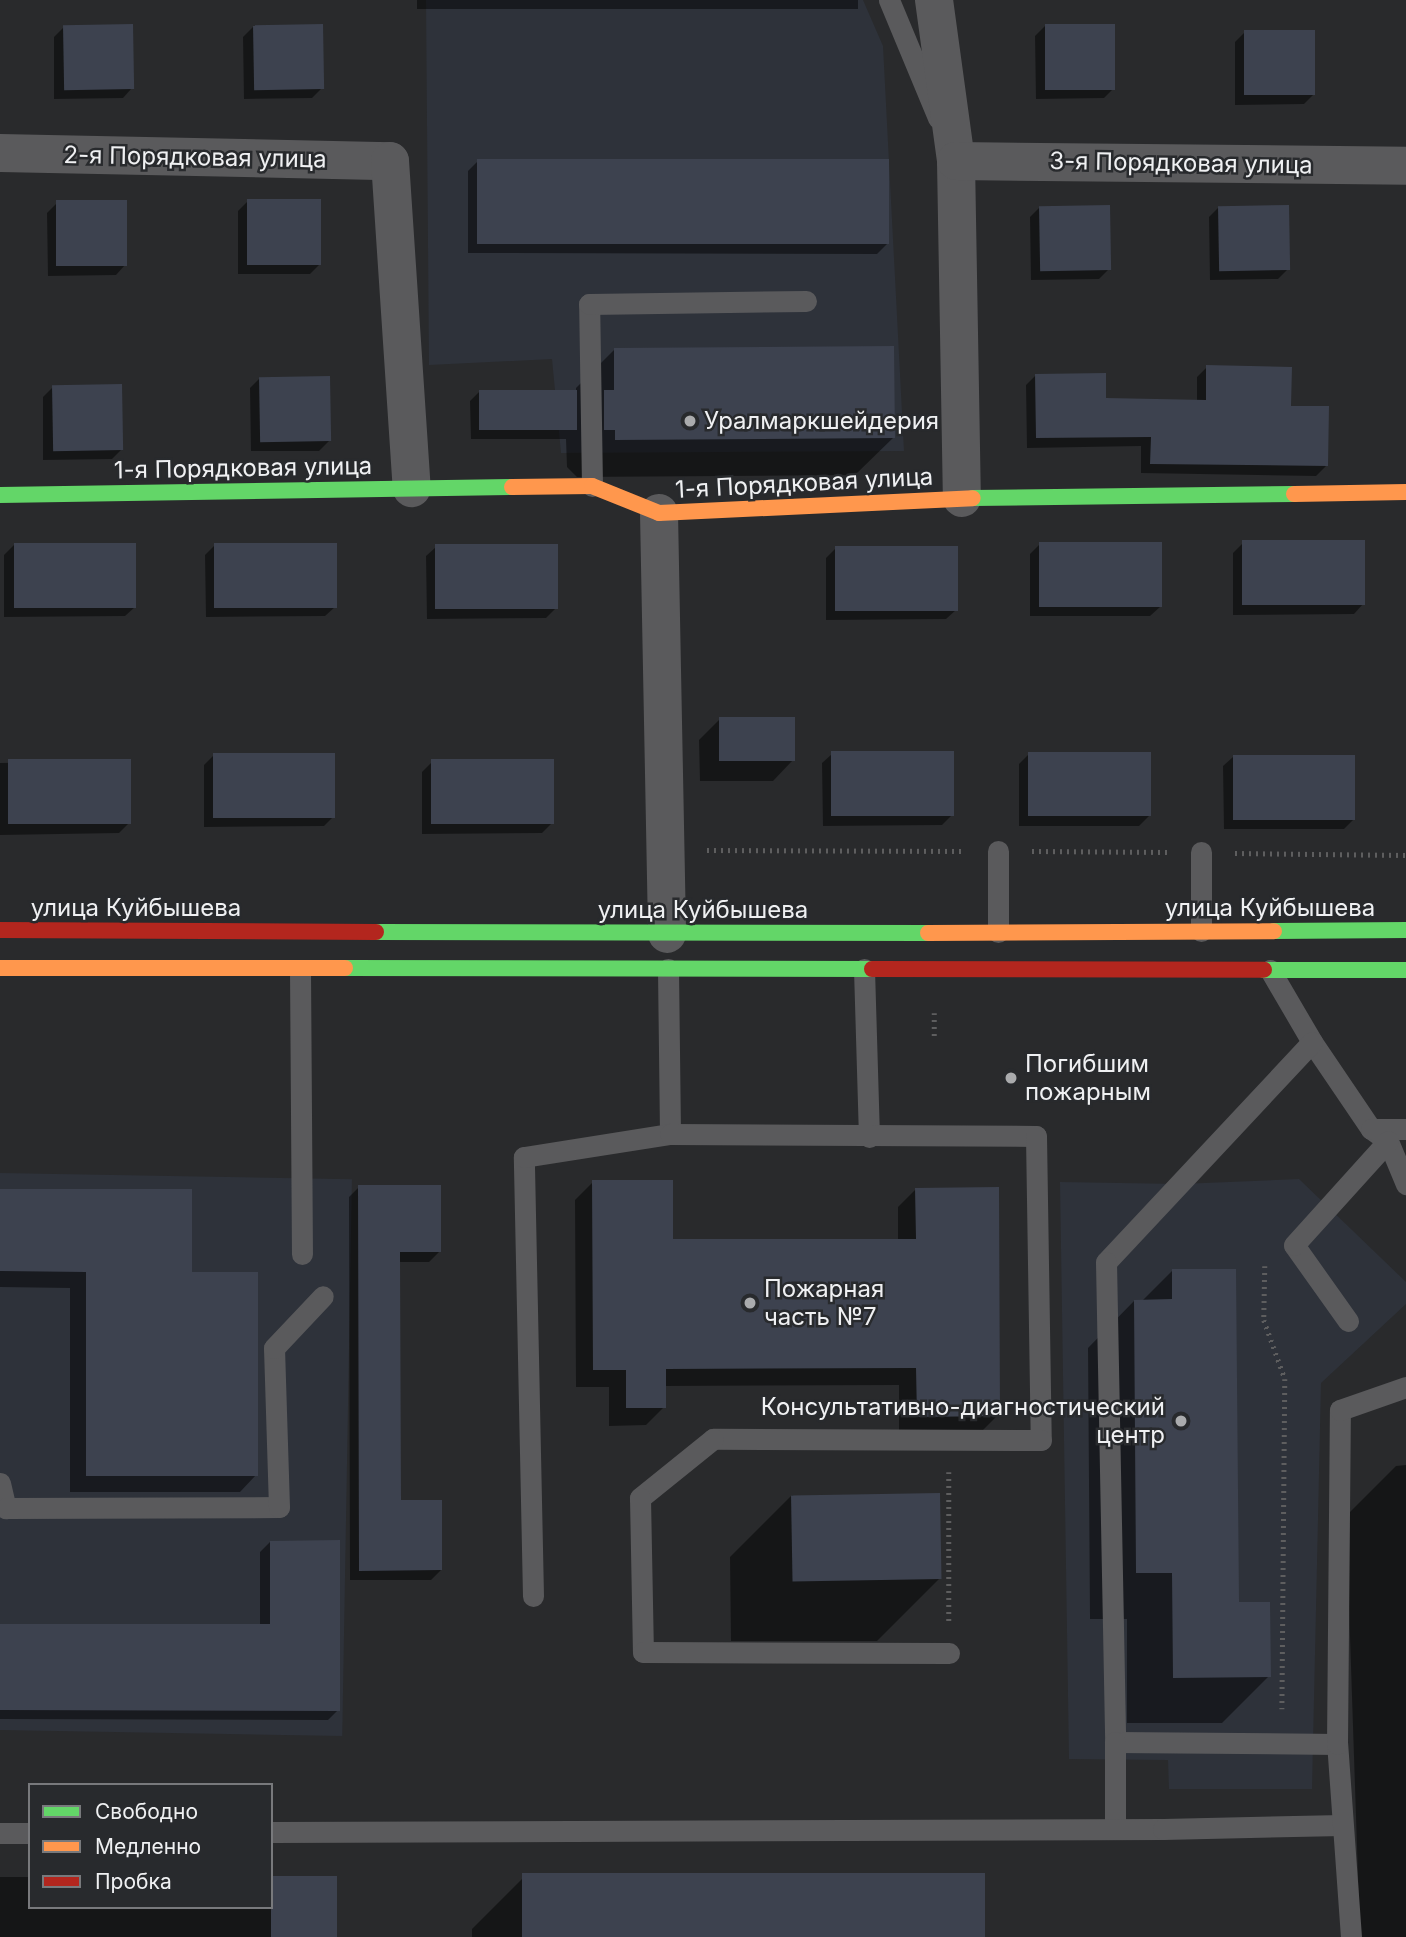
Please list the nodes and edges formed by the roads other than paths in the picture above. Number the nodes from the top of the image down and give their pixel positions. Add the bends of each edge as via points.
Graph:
1 (889, 0) edge
2 (934, 0) edge
3 (0, 153) edge
4 (956, 161) junction
5 (1406, 166) edge
6 (807, 301) dead end
7 (592, 486) junction
8 (412, 488) junction
9 (1406, 492) edge
10 (0, 495) edge
11 (962, 498) junction
12 (659, 513) junction
13 (998, 851) dead end
14 (1201, 852) dead end
15 (0, 930) edge
16 (1201, 930) junction
17 (1406, 930) edge
18 (998, 932) junction
19 (667, 951) junction
20 (0, 968) edge
21 (864, 969) junction
22 (300, 970) junction
23 (1270, 970) junction
24 (1406, 970) edge
25 (1312, 1042) junction
26 (1406, 1129) edge
27 (670, 1134) junction
28 (1380, 1135) junction
29 (869, 1138) junction
30 (1406, 1184) edge
31 (302, 1254) dead end
32 (323, 1296) dead end
33 (1348, 1321) dead end
34 (1406, 1387) edge
35 (0, 1483) edge
36 (533, 1596) dead end
37 (949, 1653) road end
38 (1115, 1742) junction
39 (1337, 1744) junction
40 (1342, 1825) junction
41 (1115, 1829) junction
42 (273, 1832) edge
43 (0, 1833) edge
44 (28, 1833) edge
45 (1351, 1937) edge

1 - 4 lane
2 - 4 street
3 - 8 street, 2-я Порядковая улица via 390,161
4 - 5 street, 3-я Порядковая улица
4 - 11 street
6 - 7 lane via 589,304
7 - 8 main road, 1-я Порядковая улица
7 - 12 main road, 1-я Порядковая улица
8 - 10 main road, 1-я Порядковая улица
9 - 11 main road, 1-я Порядковая улица
11 - 12 main road, 1-я Порядковая улица
12 - 19 street
13 - 18 lane
14 - 16 lane
15 - 19 main road, улица Куйбышева
16 - 17 main road, улица Куйбышева
16 - 18 main road, улица Куйбышева
18 - 19 main road, улица Куйбышева
19 - 21 main road, улица Куйбышева
19 - 22 main road, улица Куйбышева
19 - 27 lane
20 - 22 main road, улица Куйбышева
21 - 23 main road, улица Куйбышева
21 - 29 lane
22 - 31 lane
23 - 24 main road, улица Куйбышева
23 - 25 lane
25 - 28 lane
25 - 38 lane via 1106,1262
26 - 28 lane
27 - 29 lane
27 - 36 lane via 524,1157
28 - 30 lane
28 - 33 lane via 1294,1245
29 - 37 lane via 1036,1136 1041,1440 712,1439 640,1498 643,1652
32 - 35 lane via 274,1348 279,1507 6,1508
34 - 39 lane via 1340,1410
38 - 39 lane
38 - 41 lane
39 - 40 lane
40 - 41 lane
40 - 45 lane
41 - 42 lane
43 - 44 lane

